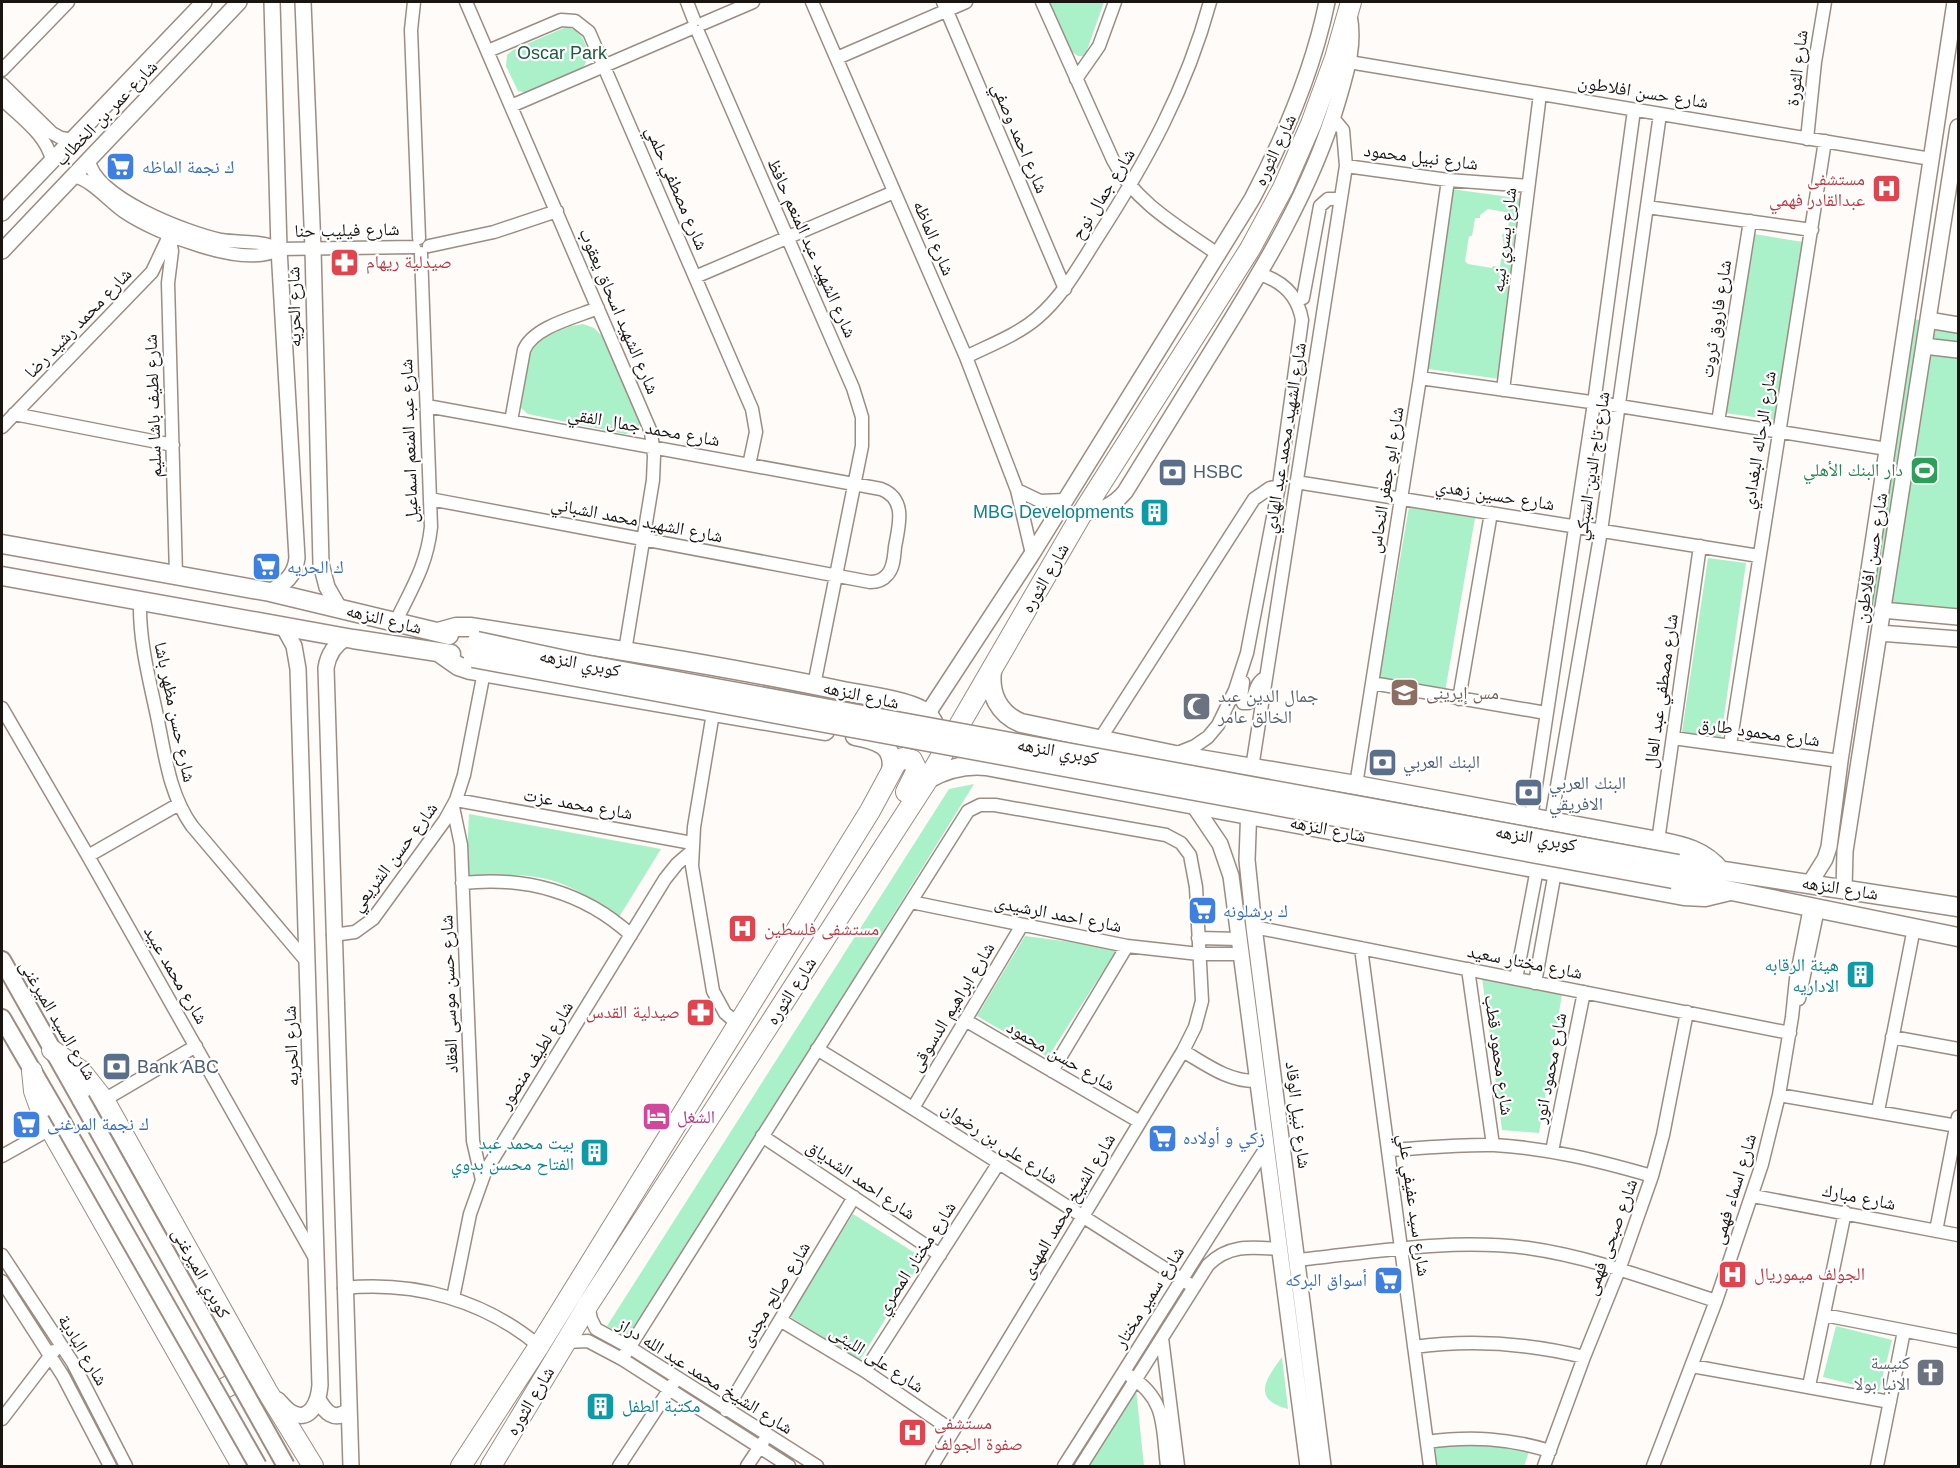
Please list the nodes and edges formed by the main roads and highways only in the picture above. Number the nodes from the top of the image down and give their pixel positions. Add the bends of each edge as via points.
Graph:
1 (1350, 7) edge
2 (2, 544) edge
3 (2, 576) edge
4 (438, 632) junction
5 (438, 652) junction
6 (992, 671) junction
7 (819, 686) junction
8 (813, 730) junction
9 (1082, 735) junction
10 (938, 761) junction
11 (891, 771) junction
12 (928, 779) junction
13 (1071, 782) junction
14 (889, 840) junction
15 (1721, 871) junction
16 (1675, 872) junction
17 (1730, 891) junction
18 (1959, 907) edge
19 (1959, 937) edge
20 (2, 960) edge
21 (2, 1018) edge
22 (52, 1050) junction
23 (32, 1071) joint
24 (81, 1100) joint
25 (53, 1120) junction
26 (250, 1362) junction
27 (202, 1395) junction
28 (242, 1467) edge
29 (258, 1467) edge
30 (286, 1467) edge
31 (313, 1467) edge
32 (461, 1467) edge
33 (491, 1467) edge

1 - 6 highway, شارع الثوره via 1311,124 1265,221 1238,270 1083,512
2 - 4 main road, شارع النزهه via 270,592
3 - 5 main road, شارع النزهه
4 - 7 main road, شارع النزهه via 470,627
4 - 16 main road, كوبري النزهه, bridge via 596,666
5 - 8 main road, شارع النزهه via 458,666 484,672
5 - 16 main road, كوبري النزهه, bridge
6 - 9 main road via 995,699 1014,720
6 - 10 highway, شارع الثوره
7 - 8 main road via 832,700 832,711 826,722
7 - 10 main road, شارع النزهه via 909,705 928,713 938,734
8 - 11 main road, شارع النزهه via 878,741 890,754
9 - 13 main road via 1070,753
9 - 15 main road via 1658,841 1708,856
10 - 12 highway, شارع الثوره
11 - 14 highway via 903,758 912,760 917,770 891,820
11 - 32 highway, شارع الثوره via 870,811
12 - 13 main road, شارع النزهه via 952,768 979,765
12 - 14 highway, شارع الثوره
13 - 17 main road, شارع النزهه via 1695,897
14 - 33 highway, شارع الثوره via 588,1305
15 - 16 main road, شارع النزهه
15 - 18 main road, شارع النزهه
16 - 17 main road, شارع النزهه
17 - 19 main road, شارع النزهه
20 - 22 main road, شارع السيد الميرغنى
21 - 23 main road
22 - 24 main road, شارع السيد الميرغنى
22 - 26 highway via 81,1071 104,1100
23 - 25 highway via 37,1100
24 - 30 main road, كوبري الميرغنى, bridge
25 - 27 highway
25 - 29 main road, bridge
26 - 27 highway via 230,1386
26 - 31 highway
27 - 28 highway

